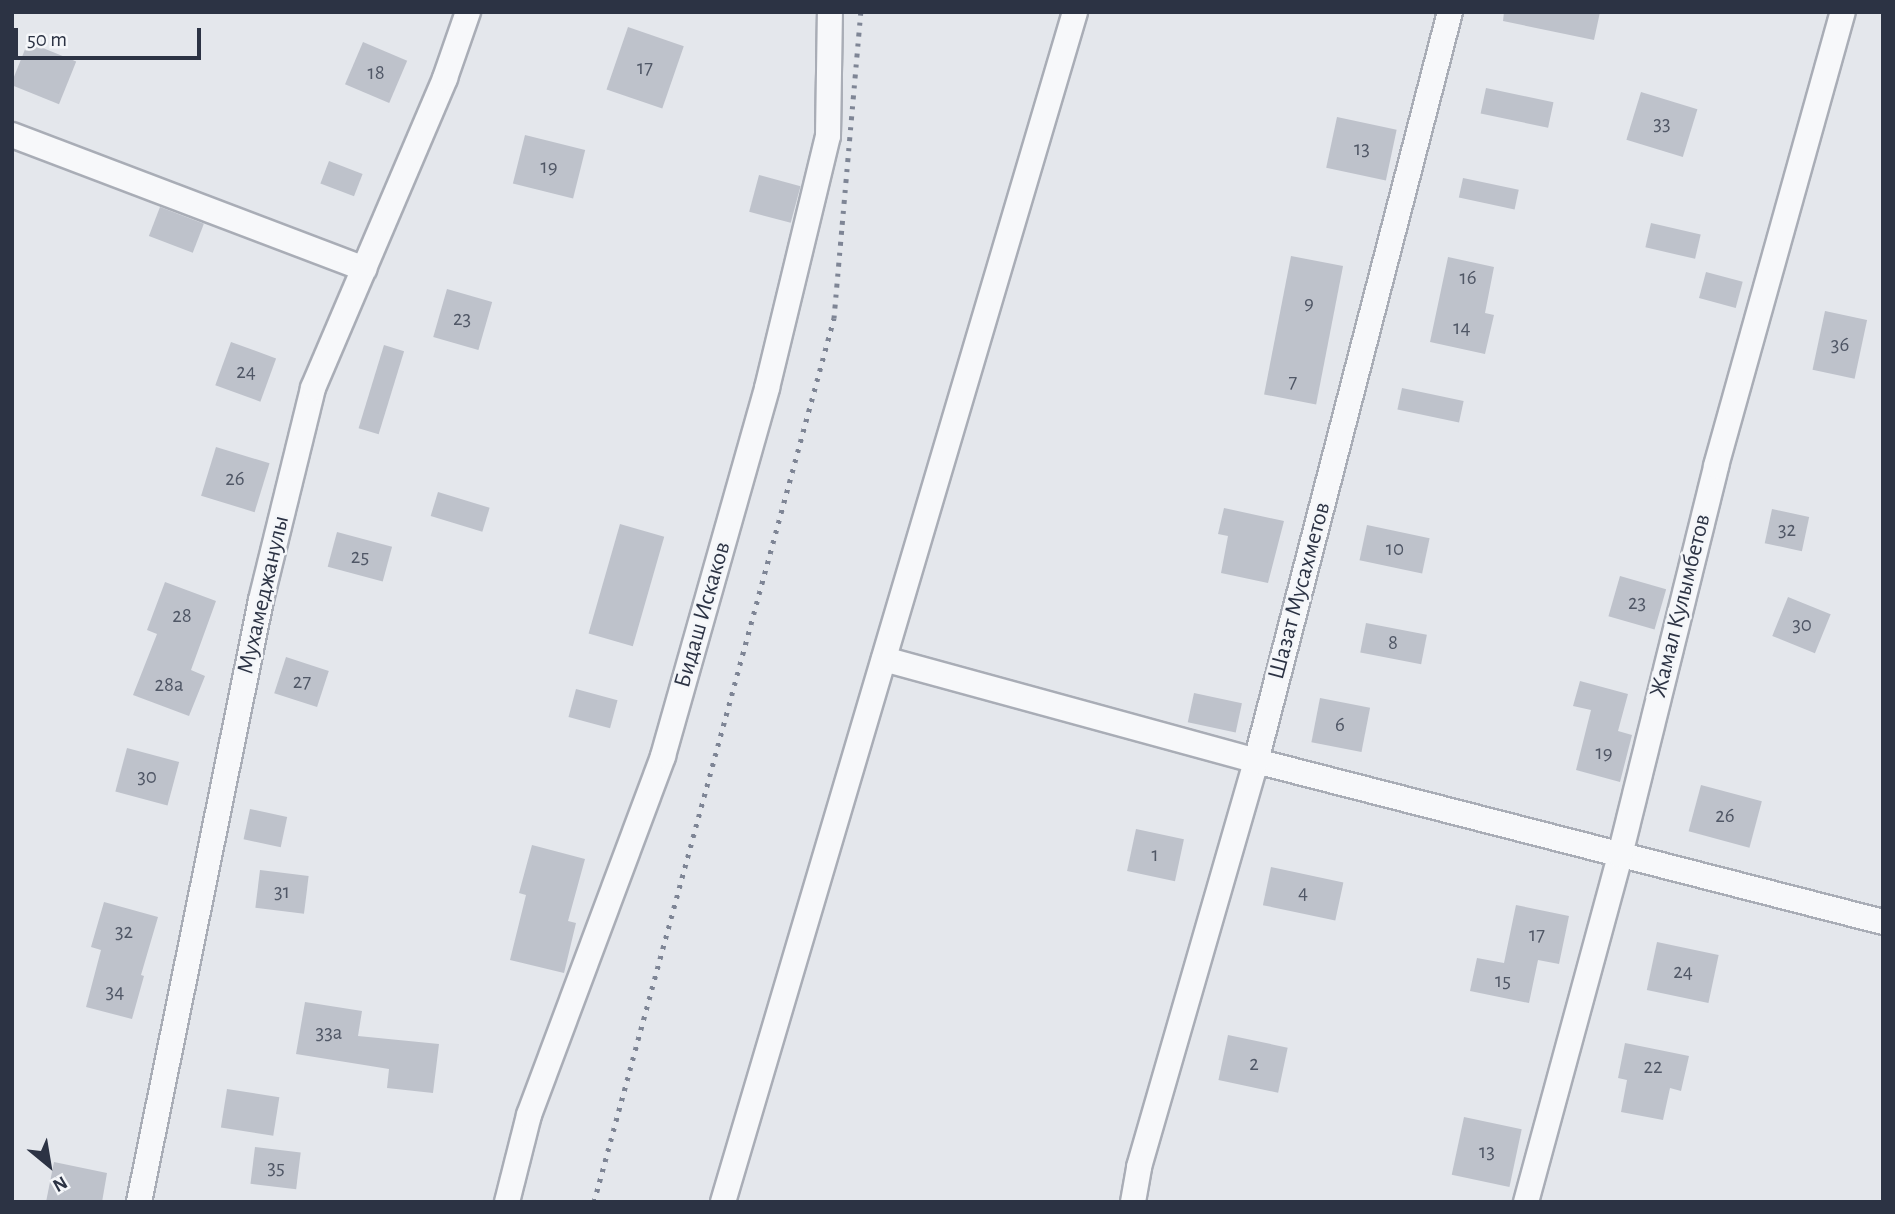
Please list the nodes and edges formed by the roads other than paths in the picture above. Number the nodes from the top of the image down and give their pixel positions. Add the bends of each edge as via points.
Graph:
1 (468, 12) edge
2 (830, 12) edge
3 (1074, 12) edge
4 (1450, 12) edge
5 (1843, 12) edge
6 (12, 135) edge
7 (364, 268) junction
8 (884, 659) junction
9 (1256, 761) junction
10 (1620, 855) junction
11 (1883, 922) edge
12 (139, 1202) edge
13 (507, 1202) edge
14 (723, 1202) edge
15 (1133, 1202) edge
16 (1526, 1202) edge

1 - 7 street, Мухамеджанулы via 445,78
2 - 13 street, Бидаш Искаков via 828,136 767,388 663,756 529,1115
3 - 8 street
4 - 9 street, Шазат Мусахметов
5 - 10 street, Жамал Кулымбетов via 1716,466
6 - 7 street
7 - 12 street, Мухамеджанулы via 313,388 261,600
8 - 9 street
8 - 14 street
9 - 10 street
9 - 15 street, Шазат Мусахметов via 1139,1167
10 - 11 street
10 - 16 street, Жамал Кулымбетов

